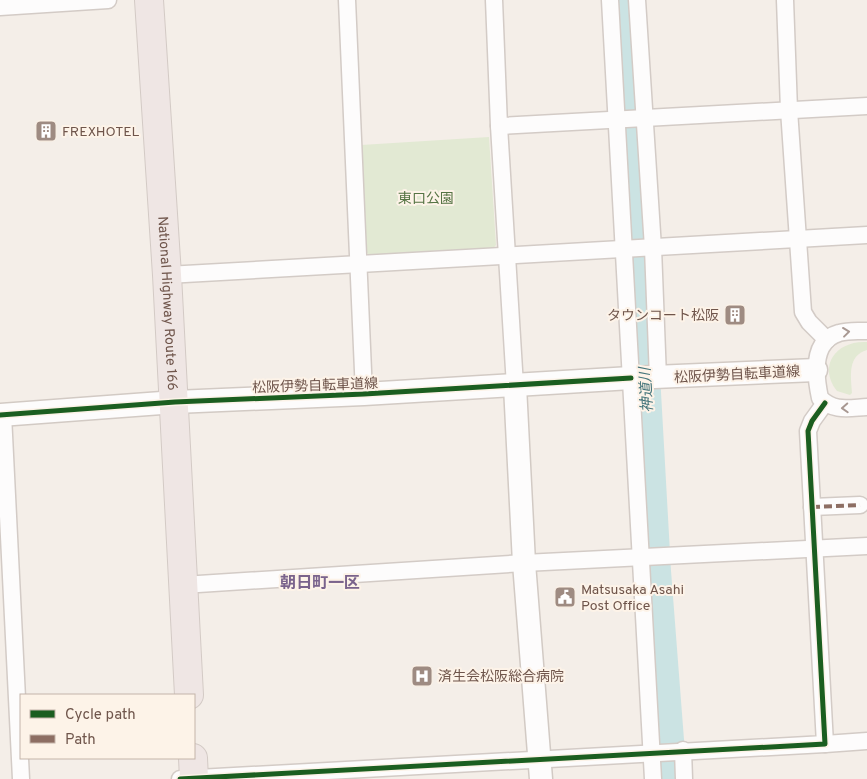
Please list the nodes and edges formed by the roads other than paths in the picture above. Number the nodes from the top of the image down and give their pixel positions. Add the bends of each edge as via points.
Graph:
1 (108, 0) edge
2 (149, 0) edge
3 (347, 0) edge
4 (494, 0) edge
5 (610, 0) edge
6 (636, 0) edge
7 (785, 0) edge
8 (0, 6) edge
9 (867, 106) edge
10 (789, 110) junction
11 (643, 117) junction
12 (615, 120) junction
13 (499, 126) junction
14 (867, 234) edge
15 (797, 238) junction
16 (652, 248) junction
17 (624, 250) junction
18 (506, 257) junction
19 (358, 265) junction
20 (167, 275) junction
21 (867, 330) edge
22 (827, 340) junction
23 (816, 370) junction
24 (631, 378) junction
25 (658, 378) junction
26 (515, 386) junction
27 (364, 394) junction
28 (175, 402) junction
29 (825, 403) junction
30 (867, 407) edge
31 (2, 415) edge
32 (860, 505) dead end
33 (812, 507) junction
34 (867, 546) edge
35 (814, 549) junction
36 (644, 558) junction
37 (524, 563) junction
38 (183, 585) junction
39 (189, 694) edge
40 (867, 741) edge
41 (825, 744) junction
42 (680, 751) junction
43 (655, 752) junction
44 (193, 759) edge
45 (540, 769) edge
46 (21, 779) edge
47 (180, 779) edge
48 (194, 779) edge
49 (654, 779) edge
50 (684, 779) edge

1 - 8 street
2 - 20 highway, National Highway Route 166
3 - 19 street
4 - 13 street
5 - 12 street
6 - 11 street
7 - 10 street
9 - 10 street
10 - 11 street
10 - 15 street
11 - 12 street
11 - 16 street
12 - 13 street
12 - 17 street
13 - 18 street
14 - 15 street
15 - 16 street
15 - 22 street via 803,312
16 - 17 street
16 - 25 street
17 - 18 street
17 - 24 street
18 - 19 street
18 - 26 street
19 - 20 street
19 - 27 street
20 - 28 highway, National Highway Route 166
22 -> 21 street via 841,332
22 - 23 street via 817,358
23 - 25 main road, 松阪伊勢自転車道線
23 - 29 street via 820,398
24 - 25 main road, 松阪伊勢自転車道線
24 - 26 main road, 松阪伊勢自転車道線
24 - 36 street
26 - 27 main road, 松阪伊勢自転車道線
26 - 37 main road
27 - 28 main road, 松阪伊勢自転車道線
28 - 31 main road, 松阪伊勢自転車道線
28 - 38 highway, National Highway Route 166
30 -> 29 street via 838,409
29 - 33 street via 808,432
31 - 46 street
32 - 33 street
33 - 35 street
34 - 35 street
35 - 36 street
35 - 41 street
36 - 37 street
36 - 43 street
37 - 38 street
37 - 45 main road
38 - 39 highway, National Highway Route 166
40 - 41 street
41 - 42 street
42 - 43 street
42 - 50 street
43 - 45 street
43 - 49 street
44 - 48 highway
45 - 48 street
47 - 48 street

